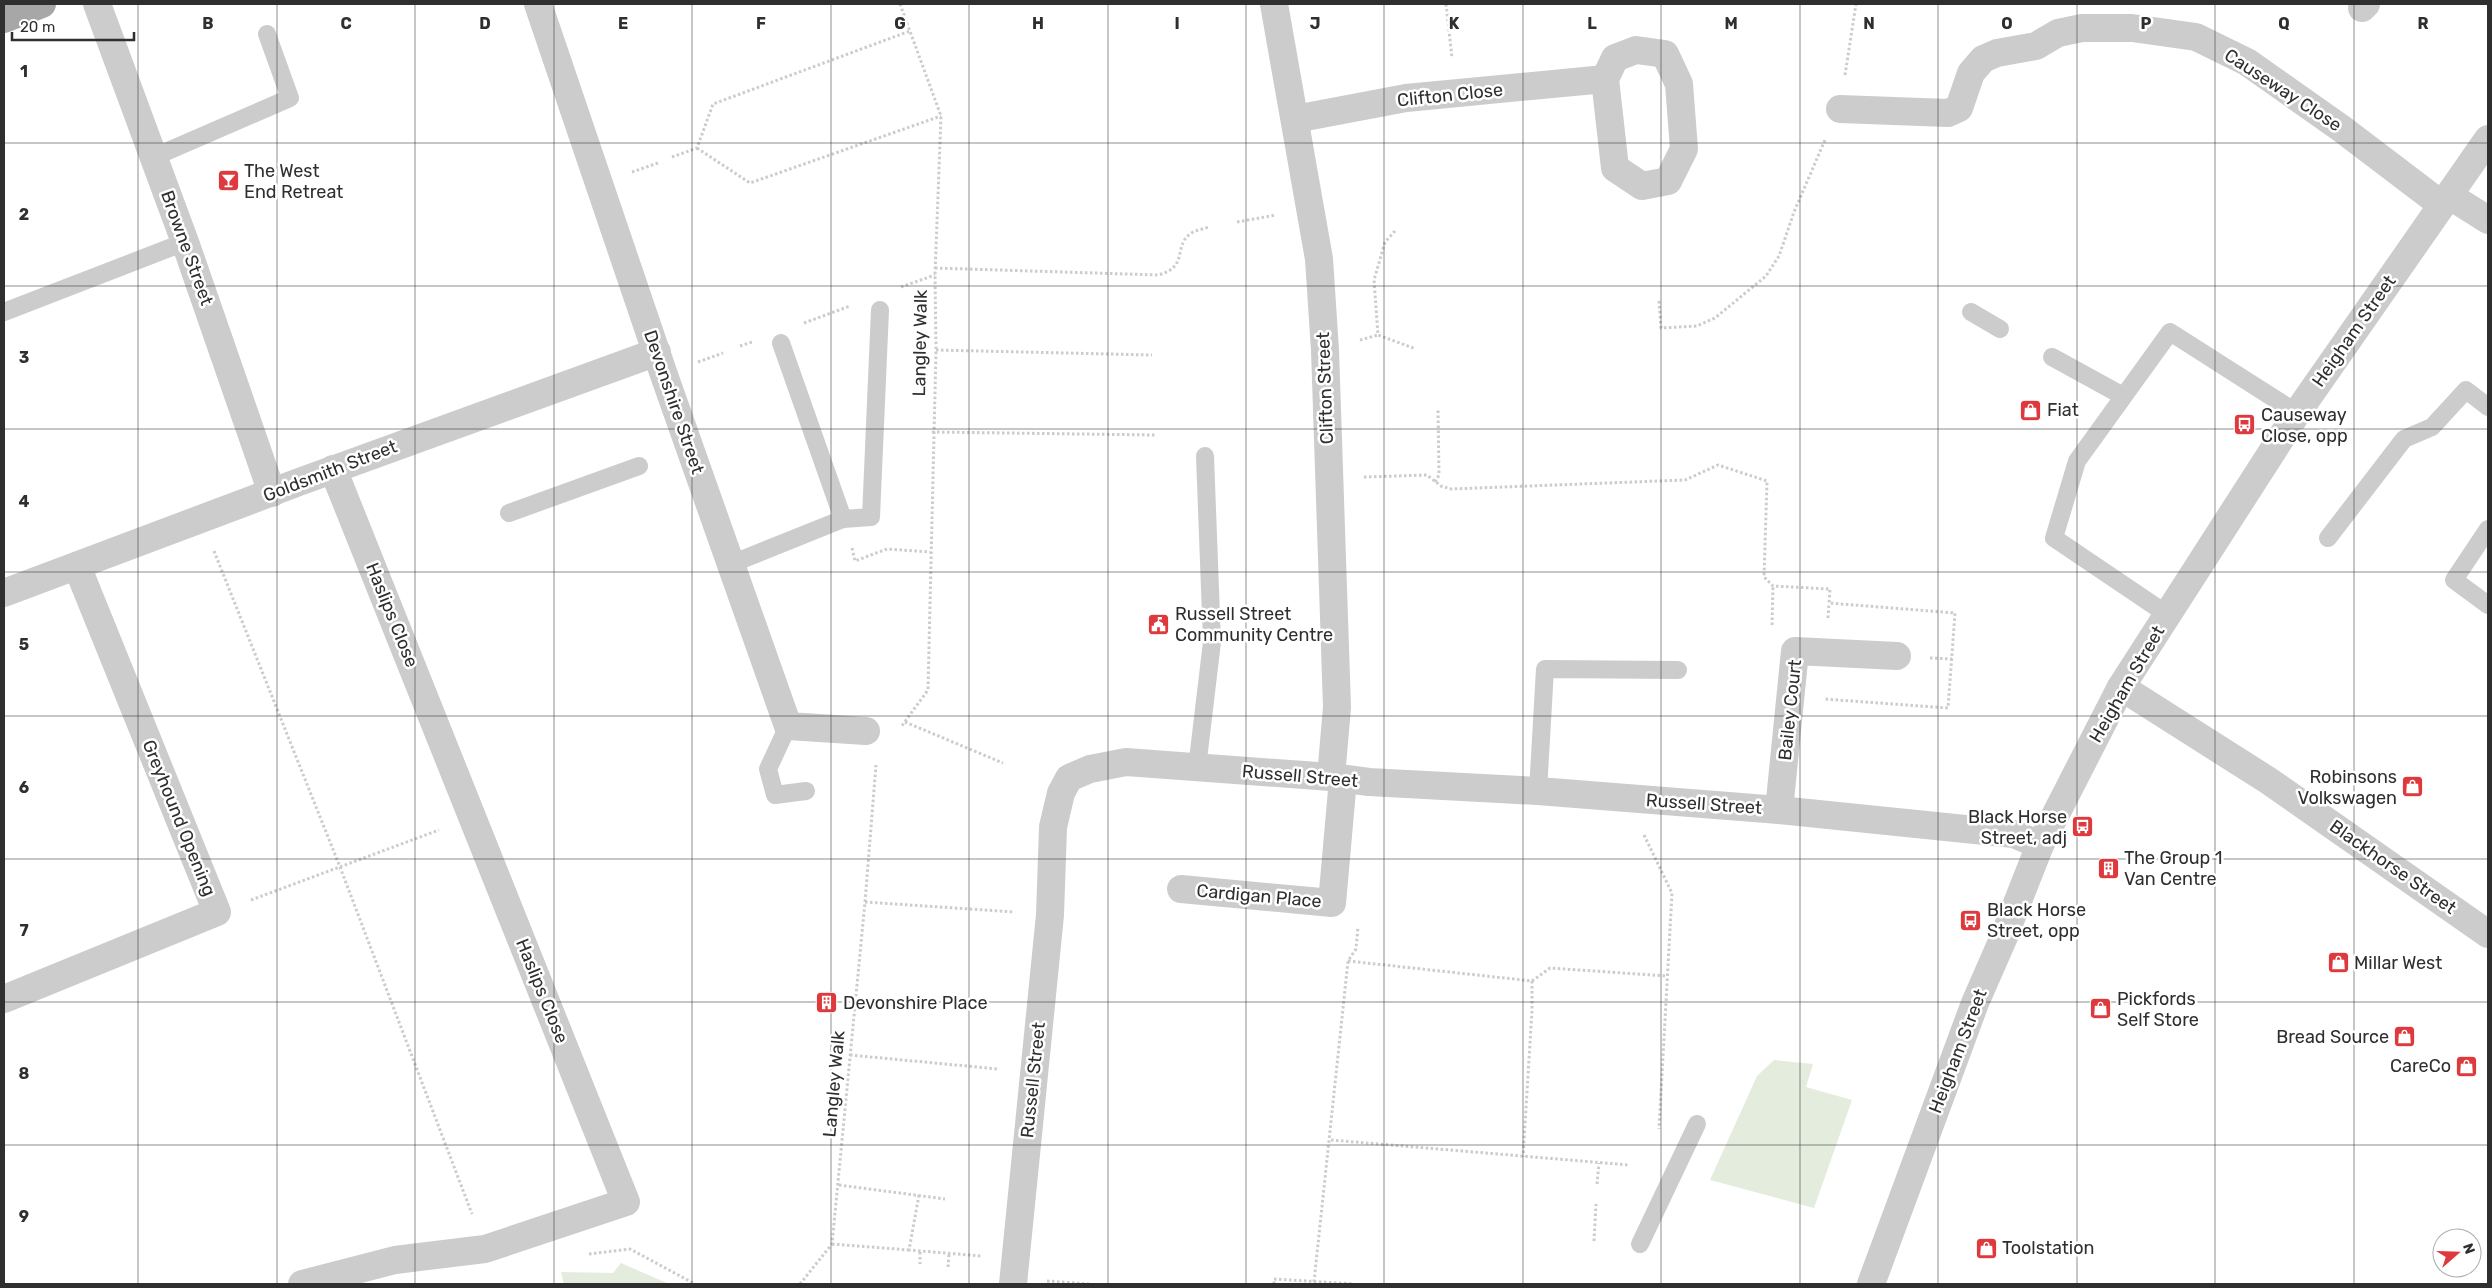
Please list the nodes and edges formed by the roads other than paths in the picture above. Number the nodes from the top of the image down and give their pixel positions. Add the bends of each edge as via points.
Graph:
1 (42, 4) edge
2 (97, 4) edge
3 (538, 4) edge
4 (1274, 4) edge
5 (4, 19) edge
6 (267, 34) dead end
7 (1605, 79) junction
8 (1840, 110) road end
9 (1295, 119) junction
10 (2488, 139) edge
11 (154, 157) junction
12 (2446, 201) junction
13 (2488, 220) edge
14 (185, 242) junction
15 (880, 310) dead end
16 (4, 312) edge
17 (1971, 312) dead end
18 (2000, 329) dead end
19 (781, 342) dead end
20 (657, 352) junction
21 (2052, 357) dead end
22 (2123, 396) junction
23 (2488, 407) edge
24 (2297, 413) junction
25 (1204, 456) dead end
26 (640, 466) dead end
27 (333, 469) junction
28 (272, 492) junction
29 (509, 513) dead end
30 (843, 519) junction
31 (2488, 530) edge
32 (2328, 538) dead end
33 (731, 564) junction
34 (77, 566) junction
35 (4, 593) edge
36 (2488, 605) edge
37 (2168, 615) junction
38 (1897, 656) dead end
39 (1678, 670) dead end
40 (2120, 687) junction
41 (788, 726) junction
42 (866, 731) dead end
43 (1197, 768) junction
44 (1337, 778) junction
45 (806, 791) dead end
46 (1538, 791) junction
47 (1779, 810) junction
48 (2040, 845) junction
49 (1181, 890) dead end
50 (2488, 934) edge
51 (4, 999) edge
52 (1698, 1124) dead end
53 (1640, 1244) dead end
54 (1014, 1271) edge
55 (302, 1284) edge
56 (1871, 1284) edge

1 - 5 main road
2 - 11 street, Browne Street
3 - 20 street, Devonshire Street
4 - 9 street, Clifton Street
6 - 11 lane via 290,98
7 - 7 street via 1615,58 1636,50 1665,54 1678,84 1684,149 1668,181 1642,186 1615,168
7 - 9 street, Clifton Close via 1406,98
8 - 12 street, Causeway Close via 1948,113 1959,108 1971,73 1983,59 2036,46 2058,33 2082,28 2132,28 2196,37 2247,62
9 - 44 street, Clifton Street via 1319,259 1325,350
10 - 12 street, Heigham Street
11 - 14 street, Browne Street
12 - 13 street, Causeway Close
12 - 24 street, Heigham Street
14 - 16 lane
14 - 28 street, Browne Street
15 - 30 lane via 871,517
17 - 18 lane
19 - 30 lane
20 - 27 street, Goldsmith Street
20 - 33 street, Devonshire Street
21 - 22 lane
22 - 24 lane via 2170,332
22 - 37 lane via 2077,461 2054,538
23 - 32 lane via 2466,390 2432,427 2404,439
24 - 37 street, Heigham Street
25 - 43 lane via 1212,642
26 - 29 lane
27 - 28 street, Goldsmith Street
27 - 55 street, Haslips Close via 626,1202 485,1249 396,1260
28 - 34 street, Goldsmith Street
30 - 33 lane
31 - 36 lane via 2454,580
33 - 41 street, Devonshire Street
34 - 35 street, Goldsmith Street
34 - 51 street, Greyhound Opening via 217,912
37 - 40 street, Heigham Street
38 - 47 street, Bailey Court via 1794,651
39 - 46 lane via 1546,669
40 - 48 street, Heigham Street
40 - 50 street, Blackhorse Street via 2269,781
41 - 42 street
41 - 45 lane via 768,769 775,795
43 - 44 street, Russell Street
43 - 54 street, Russell Street via 1126,762 1090,769 1070,778 1061,793 1053,827 1050,915
44 - 46 street, Russell Street
44 - 49 street, Cardigan Place via 1332,903
46 - 47 street, Russell Street
47 - 48 street, Russell Street via 2014,834
48 - 56 street, Heigham Street via 1975,1003
52 - 53 lane

